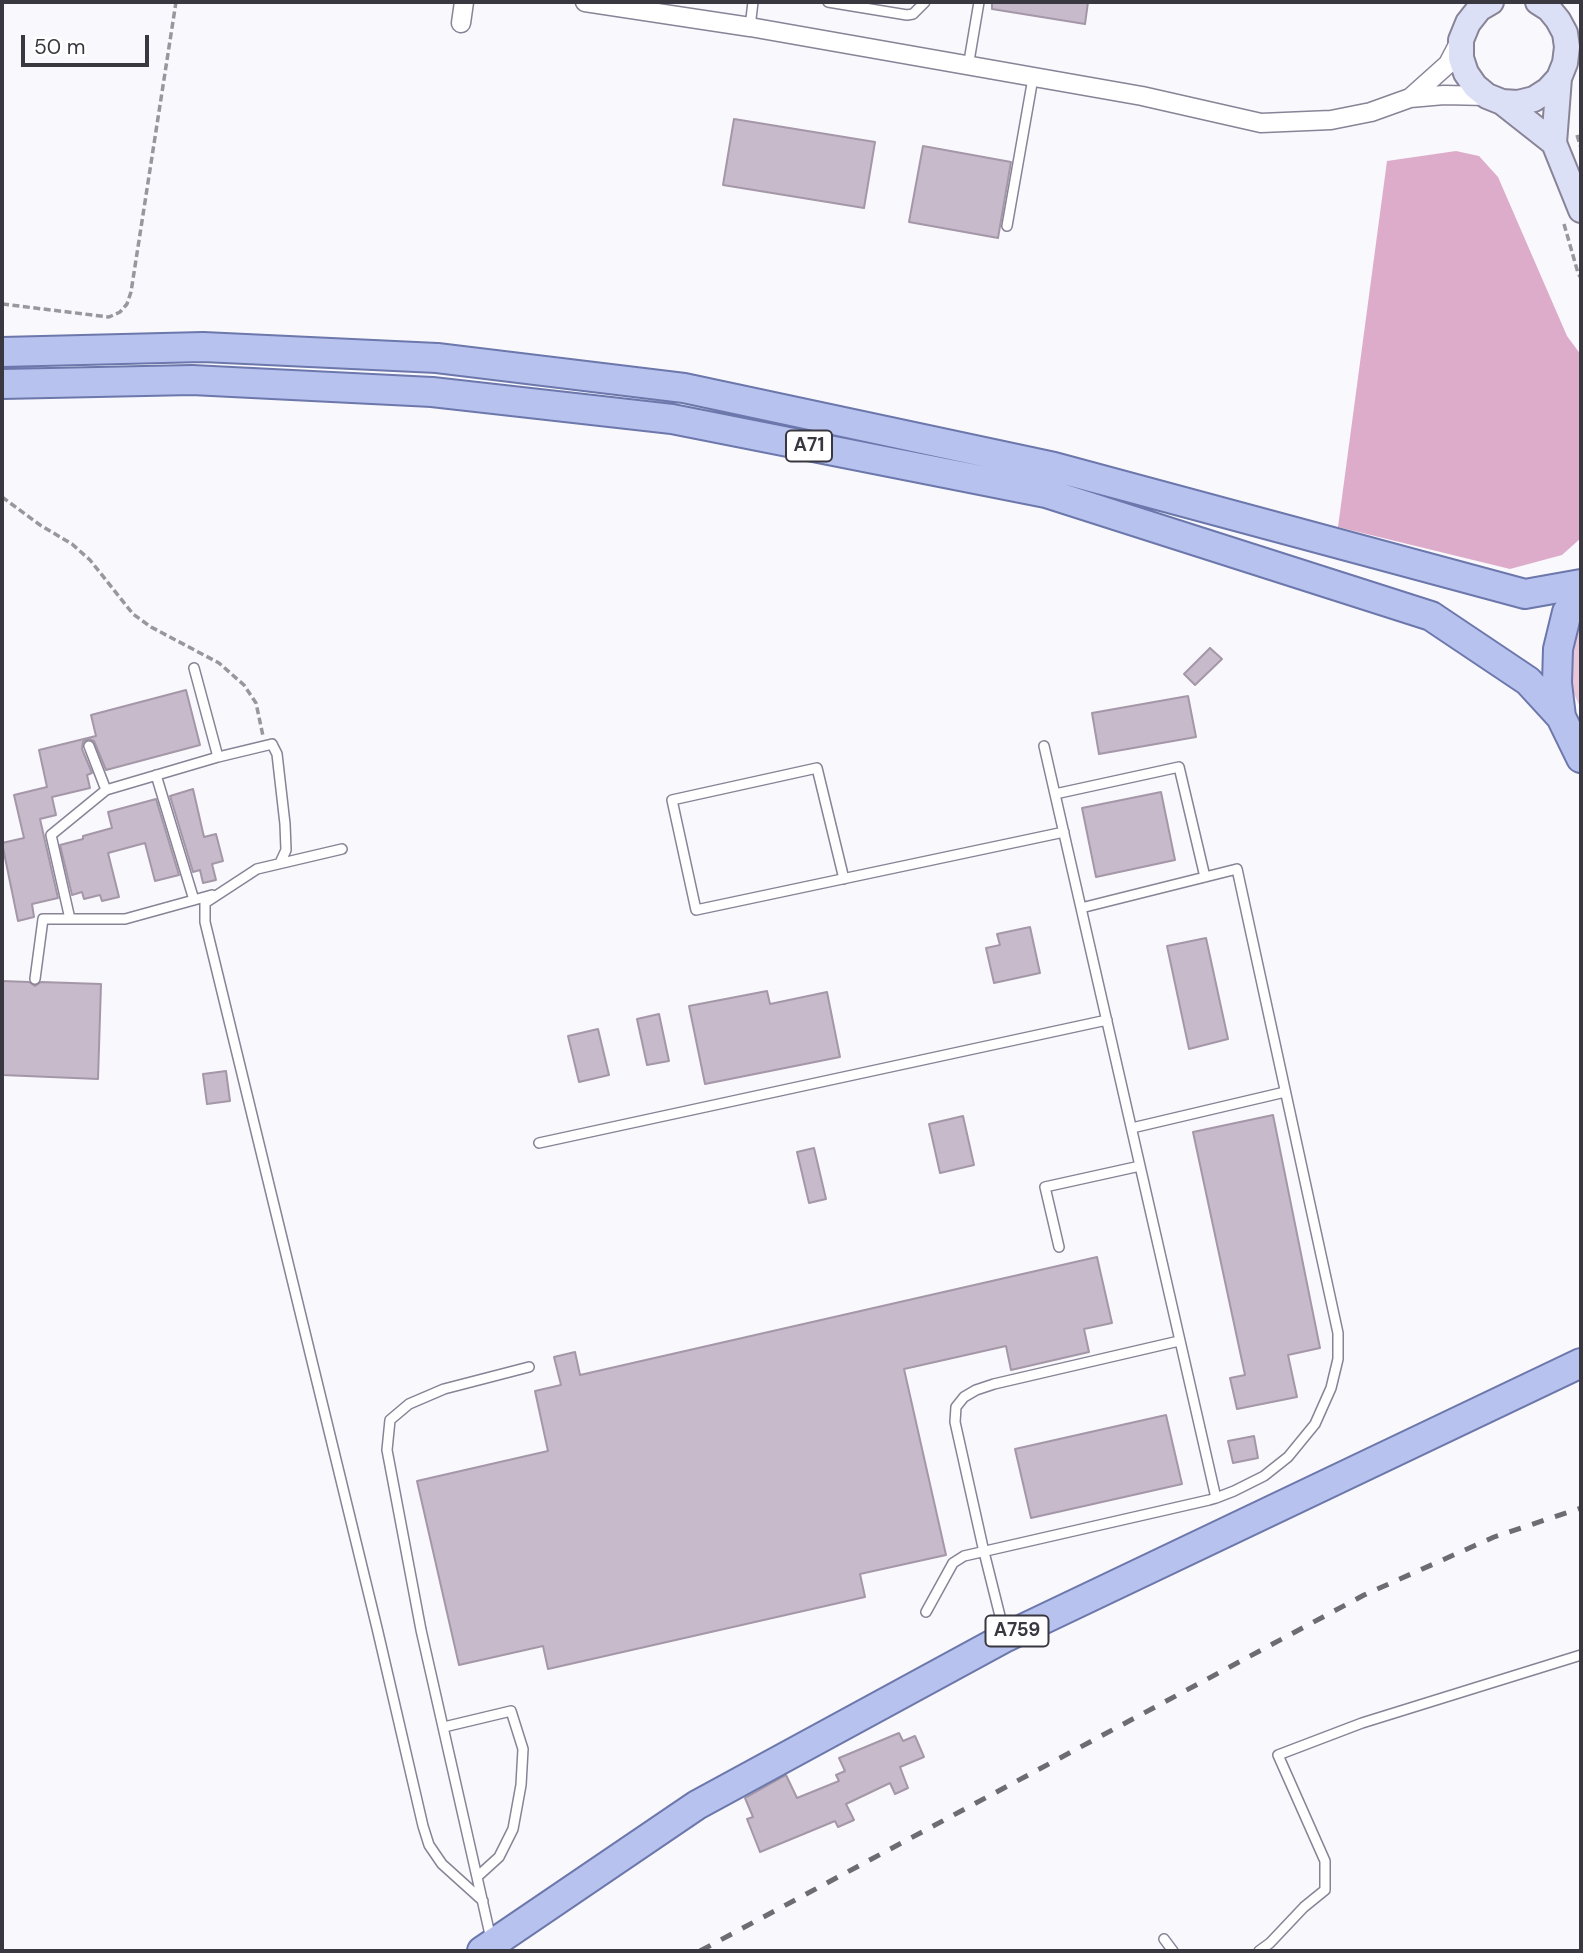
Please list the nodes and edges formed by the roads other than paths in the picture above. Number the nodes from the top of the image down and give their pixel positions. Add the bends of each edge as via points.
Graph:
1 (464, 2) edge
2 (585, 2) edge
3 (753, 2) edge
4 (828, 2) edge
5 (925, 2) edge
6 (979, 2) edge
7 (1491, 2) edge
8 (1538, 2) edge
9 (461, 23) dead end
10 (750, 27) junction
11 (1461, 40) junction
12 (1574, 40) edge
13 (968, 67) junction
14 (1033, 78) junction
15 (1559, 78) junction
16 (1410, 98) junction
17 (1495, 99) junction
18 (1554, 143) junction
19 (1581, 210) edge
20 (1007, 226) dead end
21 (2, 352) edge
22 (2, 384) edge
23 (1581, 584) edge
24 (1581, 593) edge
25 (194, 668) dead end
26 (1561, 717) junction
27 (89, 746) dead end
28 (1044, 746) dead end
29 (218, 757) junction
30 (1581, 758) edge
31 (156, 775) junction
32 (106, 790) junction
33 (1055, 794) junction
34 (1064, 832) junction
35 (342, 849) dead end
36 (280, 863) junction
37 (1205, 877) junction
38 (844, 879) junction
39 (217, 894) junction
40 (194, 900) junction
41 (1081, 908) junction
42 (70, 919) junction
43 (35, 979) dead end
44 (1107, 1020) junction
45 (1285, 1092) junction
46 (1132, 1128) junction
47 (539, 1143) dead end
48 (1140, 1166) junction
49 (1059, 1247) dead end
50 (1179, 1341) junction
51 (1581, 1363) edge
52 (529, 1367) dead end
53 (1216, 1498) junction
54 (984, 1552) junction
55 (926, 1612) dead end
56 (1006, 1637) junction
57 (1581, 1655) edge
58 (444, 1727) junction
59 (477, 1877) junction
60 (483, 1901) junction
61 (1164, 1939) dead end
62 (487, 1947) edge
63 (1173, 1951) edge
64 (1259, 1951) edge

1 - 9 street
2 - 10 street
3 - 10 lane
4 - 5 lane via 907,15
6 - 13 lane
7 - 11 main road via 1479,9
8 - 12 main road
10 - 13 street
11 - 16 street via 1448,64
11 - 17 main road via 1466,73 1475,86
12 - 15 main road
13 - 14 street
14 - 16 street via 1261,122 1331,120
14 - 20 lane
15 - 17 main road via 1534,99 1518,103
15 - 18 main road
16 - 17 street
17 - 18 main road
18 - 19 main road
21 - 23 main road, A71 via 203,347 437,359 684,388 1054,467 1525,594
22 - 26 main road, A71 via 192,380 432,392 672,419 1046,493 1431,616 1528,681
24 - 26 main road, A71 via 1567,612 1558,649
25 - 29 lane
26 - 30 main road, A71
27 - 32 lane
28 - 33 lane
29 - 31 lane
29 - 36 lane via 272,744 277,754 286,850
31 - 32 lane
31 - 40 lane
32 - 42 lane via 51,835
33 - 34 lane
33 - 37 lane via 1179,767
34 - 38 lane
34 - 41 lane
35 - 36 lane
36 - 39 lane via 257,869
37 - 41 lane
37 - 45 lane via 1237,869
38 - 38 lane via 696,910 673,800 817,768
39 - 40 lane
39 - 60 lane via 205,904 205,922 423,1826 442,1864
40 - 42 lane via 125,919
41 - 44 lane
42 - 43 lane via 43,919
44 - 46 lane
44 - 47 lane
45 - 46 lane
45 - 53 lane via 1338,1333 1338,1359 1315,1424 1288,1457 1264,1476
46 - 48 lane
48 - 49 lane via 1045,1187
48 - 50 lane
50 - 53 lane
50 - 54 lane via 994,1384 964,1397 956,1407 955,1422
51 - 56 main road, A759
52 - 58 lane via 444,1389 409,1404 390,1420 387,1450
53 - 54 lane
54 - 55 lane via 953,1563
54 - 56 lane
56 - 62 main road, A759 via 697,1805
57 - 64 lane via 1362,1723 1278,1755 1325,1861 1325,1890
58 - 59 lane
58 - 59 lane via 511,1710 523,1749 513,1829 499,1857
59 - 60 lane
60 - 62 lane
61 - 63 lane

